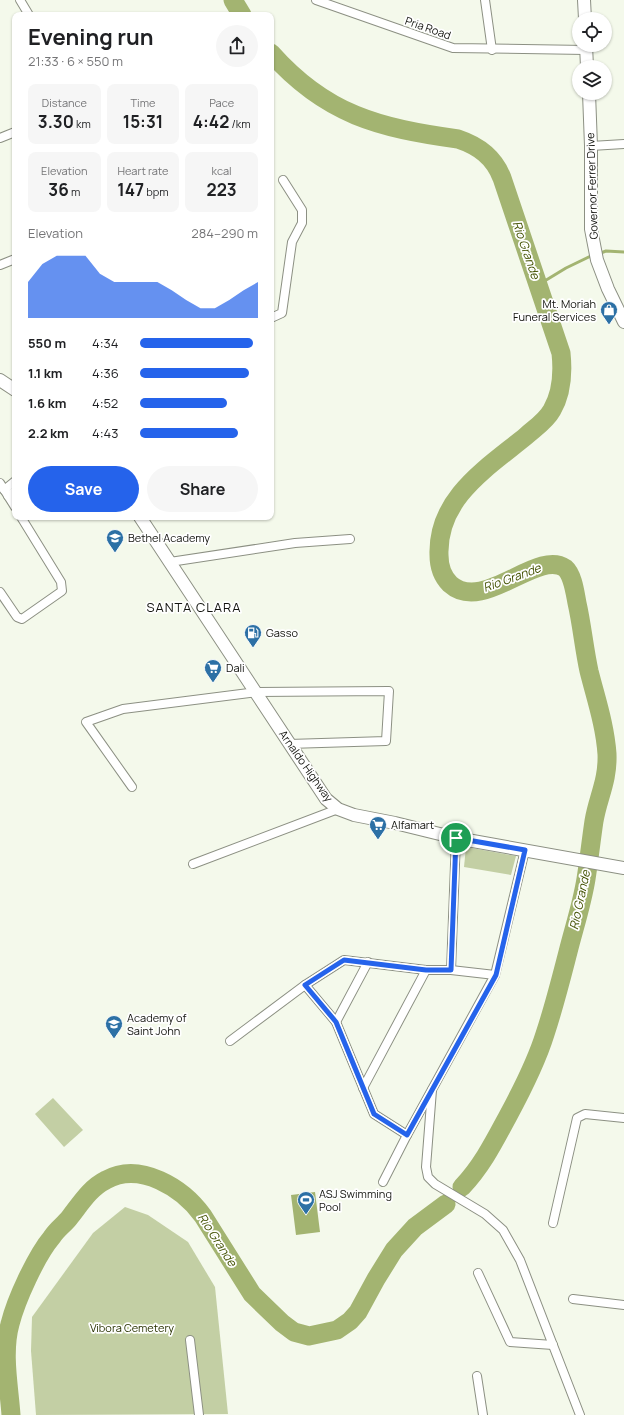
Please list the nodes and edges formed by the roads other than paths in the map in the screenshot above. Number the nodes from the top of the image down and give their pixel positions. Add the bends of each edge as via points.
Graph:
1 (20, 0) edge
2 (316, 0) edge
3 (485, 0) edge
4 (584, 0) edge
5 (27, 12) edge
6 (585, 12) edge
7 (572, 48) edge
8 (492, 50) junction
9 (588, 100) edge
10 (12, 133) edge
11 (0, 138) edge
12 (624, 144) edge
13 (591, 146) junction
14 (283, 180) dead end
15 (12, 260) edge
16 (0, 265) edge
17 (274, 317) edge
18 (624, 322) edge
19 (0, 380) edge
20 (12, 388) edge
21 (7, 490) edge
22 (12, 501) edge
23 (23, 520) edge
24 (142, 520) edge
25 (350, 539) dead end
26 (170, 562) junction
27 (0, 592) edge
28 (257, 692) junction
29 (289, 744) junction
30 (132, 787) dead end
31 (338, 809) junction
32 (456, 838) junction
33 (525, 850) junction
34 (193, 864) dead end
35 (624, 868) edge
36 (368, 962) junction
37 (426, 970) junction
38 (451, 970) junction
39 (496, 975) junction
40 (305, 985) junction
41 (336, 1022) junction
42 (230, 1041) dead end
43 (363, 1088) junction
44 (432, 1090) junction
45 (624, 1118) edge
46 (407, 1135) junction
47 (383, 1182) dead end
48 (553, 1223) dead end
49 (478, 1273) dead end
50 (573, 1299) dead end
51 (624, 1305) edge
52 (190, 1340) dead end
53 (554, 1345) junction
54 (476, 1376) dead end
55 (199, 1415) edge
56 (483, 1415) edge
57 (580, 1415) edge

1 - 5 street
2 - 8 street, Pria Road via 453,48
3 - 8 street
4 - 6 main road
7 - 8 street, Pria Road
9 - 13 main road, Governor Ferrer Drive
10 - 11 street
12 - 13 street
13 - 18 main road, Governor Ferrer Drive via 591,229 597,260
14 - 17 street via 302,210 302,223 292,242 282,313
15 - 16 street
19 - 20 main road
21 - 22 street
23 - 27 street via 60,582 62,590 22,619 17,617
24 - 26 main road, Arnaldo Highway
25 - 26 street via 295,543
26 - 28 main road, Arnaldo Highway
28 - 29 main road, Arnaldo Highway
28 - 29 street via 389,691 386,741
28 - 30 street via 123,709 86,722
29 - 31 main road, Arnaldo Highway via 326,799
31 - 32 main road, Arnaldo Highway via 354,815
31 - 34 street
32 - 33 main road, Arnaldo Highway
32 - 38 street
33 - 35 main road, Arnaldo Highway
33 - 39 street
36 - 37 street
36 - 40 street via 344,960
36 - 41 street
37 - 38 street
37 - 43 street
38 - 39 street
39 - 44 street
40 - 41 street
40 - 42 street
41 - 43 street
43 - 46 street via 374,1114
44 - 46 street
44 - 53 street via 426,1167 428,1177 435,1184 492,1219 503,1230 520,1260
45 - 48 street via 585,1114 578,1118
46 - 47 street
49 - 53 street via 510,1342
50 - 51 street
52 - 55 street
53 - 57 street
54 - 56 street

